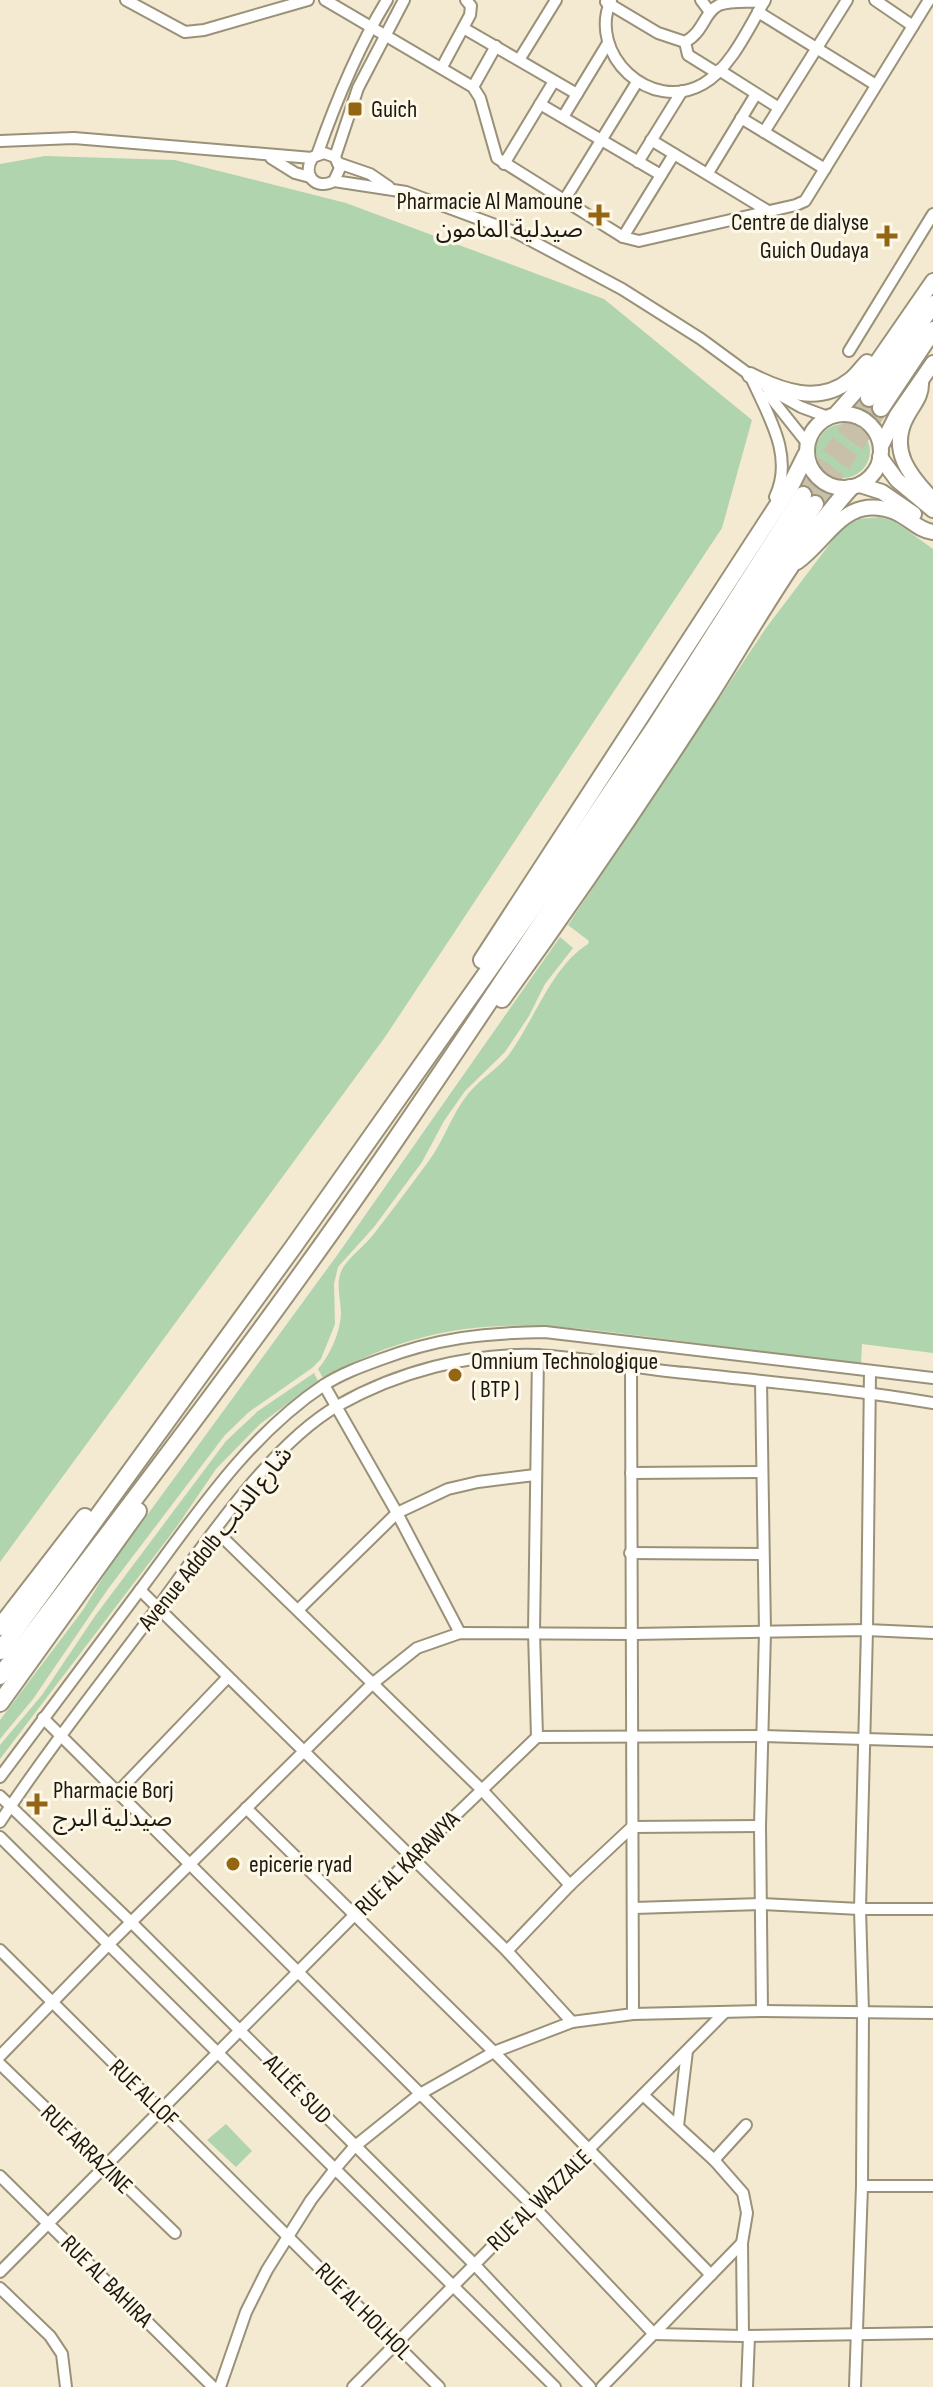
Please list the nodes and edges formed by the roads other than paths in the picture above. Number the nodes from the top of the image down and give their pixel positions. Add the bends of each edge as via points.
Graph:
1 (126, 0) edge
2 (308, 0) edge
3 (325, 0) edge
4 (387, 0) edge
5 (404, 0) edge
6 (466, 0) edge
7 (555, 0) edge
8 (701, 0) edge
9 (847, 0) edge
10 (877, 0) edge
11 (929, 0) edge
12 (608, 1) edge
13 (762, 5) edge
14 (710, 12) junction
15 (371, 25) junction
16 (913, 26) junction
17 (465, 29) junction
18 (385, 33) junction
19 (685, 42) junction
20 (608, 43) junction
21 (496, 46) junction
22 (817, 49) junction
23 (519, 60) junction
24 (442, 67) junction
25 (718, 72) junction
26 (554, 81) junction
27 (637, 82) junction
28 (876, 85) junction
29 (473, 87) junction
30 (682, 91) junction
31 (577, 94) junction
32 (756, 94) junction
33 (540, 104) junction
34 (779, 108) junction
35 (563, 117) junction
36 (741, 118) junction
37 (764, 132) junction
38 (323, 138) junction
39 (601, 140) junction
40 (651, 140) junction
41 (0, 141) edge
42 (674, 154) junction
43 (295, 156) junction
44 (269, 157) junction
45 (314, 157) junction
46 (336, 160) junction
47 (638, 162) junction
48 (504, 164) junction
49 (825, 169) junction
50 (708, 173) junction
51 (661, 175) junction
52 (310, 177) junction
53 (334, 181) junction
54 (391, 188) junction
55 (565, 199) junction
56 (768, 211) junction
57 (933, 214) edge
58 (623, 237) junction
59 (933, 281) edge
60 (933, 304) edge
61 (933, 330) edge
62 (849, 351) dead end
63 (884, 351) junction
64 (933, 363) edge
65 (750, 375) junction
66 (921, 381) junction
67 (832, 416) junction
68 (807, 449) junction
69 (881, 452) junction
70 (855, 486) junction
71 (933, 500) edge
72 (933, 510) edge
73 (933, 531) edge
74 (758, 535) junction
75 (793, 565) junction
76 (425, 1058) junction
77 (441, 1071) junction
78 (538, 1355) junction
79 (631, 1368) junction
80 (870, 1371) junction
81 (933, 1378) edge
82 (761, 1381) junction
83 (324, 1385) junction
84 (869, 1392) junction
85 (933, 1403) edge
86 (337, 1406) junction
87 (148, 1444) junction
88 (164, 1460) junction
89 (761, 1472) junction
90 (631, 1473) junction
91 (535, 1475) junction
92 (397, 1513) junction
93 (215, 1530) junction
94 (630, 1553) junction
95 (762, 1554) junction
96 (140, 1590) junction
97 (158, 1607) junction
98 (298, 1610) junction
99 (0, 1627) edge
100 (867, 1630) junction
101 (534, 1632) junction
102 (765, 1632) junction
103 (460, 1633) junction
104 (933, 1633) edge
105 (634, 1634) junction
106 (0, 1651) edge
107 (0, 1676) edge
108 (228, 1677) junction
109 (372, 1684) junction
110 (0, 1703) edge
111 (43, 1718) junction
112 (62, 1735) junction
113 (763, 1736) junction
114 (537, 1737) junction
115 (632, 1738) junction
116 (864, 1738) junction
117 (933, 1741) edge
118 (304, 1750) junction
119 (0, 1777) edge
120 (482, 1790) junction
121 (118, 1792) junction
122 (0, 1796) edge
123 (11, 1806) junction
124 (246, 1808) junction
125 (0, 1822) edge
126 (760, 1826) junction
127 (632, 1827) junction
128 (0, 1837) edge
129 (411, 1858) junction
130 (191, 1864) junction
131 (570, 1885) junction
132 (761, 1904) junction
133 (634, 1908) junction
134 (860, 1909) junction
135 (933, 1909) edge
136 (355, 1915) junction
137 (131, 1922) junction
138 (109, 1944) junction
139 (0, 1950) edge
140 (507, 1951) junction
141 (298, 1972) junction
142 (52, 2002) junction
143 (762, 2011) junction
144 (725, 2012) junction
145 (863, 2012) junction
146 (933, 2013) edge
147 (633, 2014) junction
148 (572, 2022) junction
149 (240, 2031) junction
150 (687, 2051) junction
151 (218, 2052) junction
152 (494, 2052) junction
153 (0, 2056) edge
154 (0, 2064) edge
155 (420, 2094) junction
156 (643, 2095) junction
157 (161, 2109) junction
158 (746, 2125) dead end
159 (678, 2126) junction
160 (354, 2147) junction
161 (589, 2151) junction
162 (714, 2160) junction
163 (107, 2167) junction
164 (335, 2169) junction
165 (0, 2176) edge
166 (862, 2186) junction
167 (933, 2186) edge
168 (533, 2206) junction
169 (51, 2224) junction
170 (175, 2233) dead end
171 (288, 2236) junction
172 (742, 2243) junction
173 (473, 2263) junction
174 (0, 2272) edge
175 (711, 2275) junction
176 (452, 2285) junction
177 (0, 2288) edge
178 (933, 2333) edge
179 (654, 2334) junction
180 (855, 2335) junction
181 (746, 2336) junction
182 (396, 2343) junction
183 (66, 2387) edge
184 (213, 2387) edge
185 (220, 2387) edge
186 (353, 2387) edge
187 (439, 2387) edge
188 (555, 2387) edge
189 (590, 2387) edge
190 (602, 2387) edge
191 (747, 2387) edge
192 (855, 2387) edge

1 - 2 street via 185,32
3 - 15 street
4 - 15 street
5 - 18 street
6 - 17 street via 471,9
7 - 23 street
8 - 14 street
9 - 22 street
10 - 16 street
11 - 16 street
12 - 19 street via 658,33
12 - 20 street
13 - 14 street via 726,2
13 - 22 street
13 - 25 street
14 - 19 street via 699,32
15 - 18 street
15 - 38 street
16 - 28 street
17 - 21 street
17 - 24 street
18 - 24 street
18 - 46 street via 358,88
19 - 25 street via 688,55
20 - 27 street
20 - 31 street
21 - 23 street
21 - 29 street
22 - 28 street
22 - 34 street
23 - 26 street
24 - 29 street
25 - 30 street
25 - 32 street
26 - 31 street
26 - 33 street
27 - 30 street
27 - 39 street
28 - 49 street
29 - 48 street via 494,153
30 - 40 street
31 - 35 street
32 - 34 street
32 - 36 street
33 - 35 street
33 - 48 street
34 - 37 street
35 - 39 street
36 - 37 street
36 - 50 street
37 - 49 street
38 - 43 street
38 - 45 street
39 - 47 street
39 - 55 street
40 - 42 street
40 - 47 street
41 - 44 street via 74,138
42 - 50 street
42 - 51 street
43 - 44 street
43 - 45 street
44 - 52 street
45 - 46 street via 324,153
45 - 52 street via 307,170
46 - 53 street via 339,172
46 - 54 street
47 - 51 street
48 - 55 street
49 - 56 street via 805,201
50 - 56 street
51 - 58 street
52 - 53 street via 321,185
53 - 54 street
54 - 65 street via 462,211 547,248 659,311
55 - 58 street
56 - 58 street via 639,241
57 - 62 street
59 - 63 main road
60 - 61 highway via 875,403
63 - 65 main road via 849,382 813,394 784,391
63 - 67 main road
64 - 66 main road
65 - 67 street via 777,394
65 - 68 street
65 - 74 street via 783,457 780,487
66 - 69 main road via 897,415
66 - 71 main road via 899,447 907,469
67 - 68 main road via 817,425
67 - 69 main road via 862,418 875,430
68 - 70 main road via 821,481
68 - 74 highway via 797,476
69 - 70 main road via 873,473
69 - 72 main road via 897,480
70 - 73 main road via 882,492
70 - 75 highway via 834,506
73 - 75 main road via 886,510 858,511 833,525
74 - 76 highway via 458,997
75 - 77 highway via 557,923 492,1013
76 - 77 highway via 809,499 665,734
76 - 87 highway
77 - 88 highway
78 - 79 street, Avenue Addolb شارع الدلب
78 - 86 street, Avenue Addolb شارع الدلب via 438,1366 391,1380
78 - 91 street
79 - 82 street, Avenue Addolb شارع الدلب
79 - 90 street
80 - 81 street, Avenue Addolb شارع الدلب
80 - 83 street, Avenue Addolb شارع الدلب via 510,1331 419,1346
80 - 84 street
82 - 84 street, Avenue Addolb شارع الدلب
82 - 89 street
83 - 86 street
83 - 96 street, Avenue Addolb شارع الدلب via 244,1456
84 - 85 street, Avenue Addolb شارع الدلب
84 - 100 street
86 - 92 street
86 - 93 street, Avenue Addolb شارع الدلب via 269,1463
87 - 99 highway
87 - 106 highway
88 - 107 highway
88 - 110 highway via 135,1516
89 - 90 street
89 - 95 street
90 - 94 street
91 - 92 street via 448,1489
91 - 101 street
92 - 98 street
92 - 103 street
93 - 97 street, Avenue Addolb شارع الدلب
93 - 98 street
94 - 95 street
94 - 105 street
95 - 102 street
96 - 97 street
96 - 111 street, Avenue Addolb شارع الدلب
97 - 108 street
97 - 112 street, Avenue Addolb شارع الدلب
98 - 109 street
100 - 102 street
100 - 104 street
100 - 116 street
101 - 103 street
101 - 105 street
101 - 114 street
102 - 105 street
102 - 113 street
103 - 109 street via 417,1648
105 - 115 street
108 - 118 street
108 - 121 street
109 - 118 street
109 - 120 street
111 - 112 street
111 - 119 street, Avenue Addolb شارع الدلب
112 - 121 street
112 - 123 street, Avenue Addolb شارع الدلب
113 - 115 street
113 - 116 street
113 - 126 street
114 - 115 street
114 - 120 street, RUE AL KARAWYA
115 - 127 street
116 - 117 street
116 - 134 street
118 - 124 street
118 - 129 street
120 - 129 street, RUE AL KARAWYA
120 - 131 street
121 - 130 street
122 - 123 street, ALLÉE SUD
123 - 125 street, Avenue Addolb شارع الدلب
123 - 137 street, ALLÉE SUD
124 - 130 street
124 - 136 street
126 - 127 street
126 - 132 street
127 - 131 street
127 - 133 street
128 - 138 street, ALLÉE SUD
129 - 136 street, RUE AL KARAWYA
129 - 140 street
130 - 137 street
130 - 141 street
131 - 140 street
132 - 133 street
132 - 134 street
132 - 143 street
133 - 147 street
134 - 135 street
134 - 145 street
136 - 141 street, RUE AL KARAWYA
136 - 152 street
137 - 138 street
137 - 149 street, ALLÉE SUD
138 - 142 street
138 - 151 street, ALLÉE SUD
139 - 142 street, RUE ALLOF
140 - 148 street
141 - 149 street, RUE AL KARAWYA
141 - 155 street
142 - 153 street
142 - 157 street, RUE ALLOF
143 - 144 street
143 - 145 street
144 - 147 street
144 - 150 street, RUE AL WAZZALE
145 - 146 street
145 - 166 street
147 - 148 street
148 - 152 street
149 - 151 street, RUE AL KARAWYA
149 - 160 street, ALLÉE SUD
150 - 156 street, RUE AL WAZZALE
150 - 159 street
151 - 157 street, RUE AL KARAWYA
151 - 164 street, ALLÉE SUD
152 - 155 street
152 - 161 street
154 - 163 street, RUE ARRAZINE
155 - 160 street
155 - 168 street
156 - 159 street
156 - 161 street, RUE AL WAZZALE
157 - 163 street, RUE AL KARAWYA
157 - 171 street, RUE ALLOF
158 - 162 street
159 - 162 street
160 - 164 street
160 - 173 street, ALLÉE SUD
161 - 168 street, RUE AL WAZZALE
161 - 175 street
162 - 172 street via 743,2193 747,2213
163 - 169 street, RUE AL KARAWYA
163 - 170 street, RUE ARRAZINE
164 - 171 street
164 - 176 street, ALLÉE SUD
165 - 169 street, RUE AL BAHIRA
166 - 167 street
166 - 180 street
168 - 173 street, RUE AL WAZZALE
168 - 179 street
169 - 174 street, RUE AL KARAWYA
169 - 184 street, RUE AL BAHIRA
171 - 182 street, RUE AL HOLHOL
171 - 185 street via 246,2312
172 - 175 street
172 - 181 street
173 - 176 street, RUE AL WAZZALE
173 - 189 street, ALLÉE SUD
175 - 179 street
176 - 182 street, RUE AL WAZZALE
176 - 188 street, ALLÉE SUD
177 - 183 street via 62,2354
178 - 180 street
179 - 181 street
179 - 190 street
180 - 181 street
180 - 192 street
181 - 191 street
182 - 186 street, RUE AL WAZZALE
182 - 187 street, RUE AL HOLHOL

